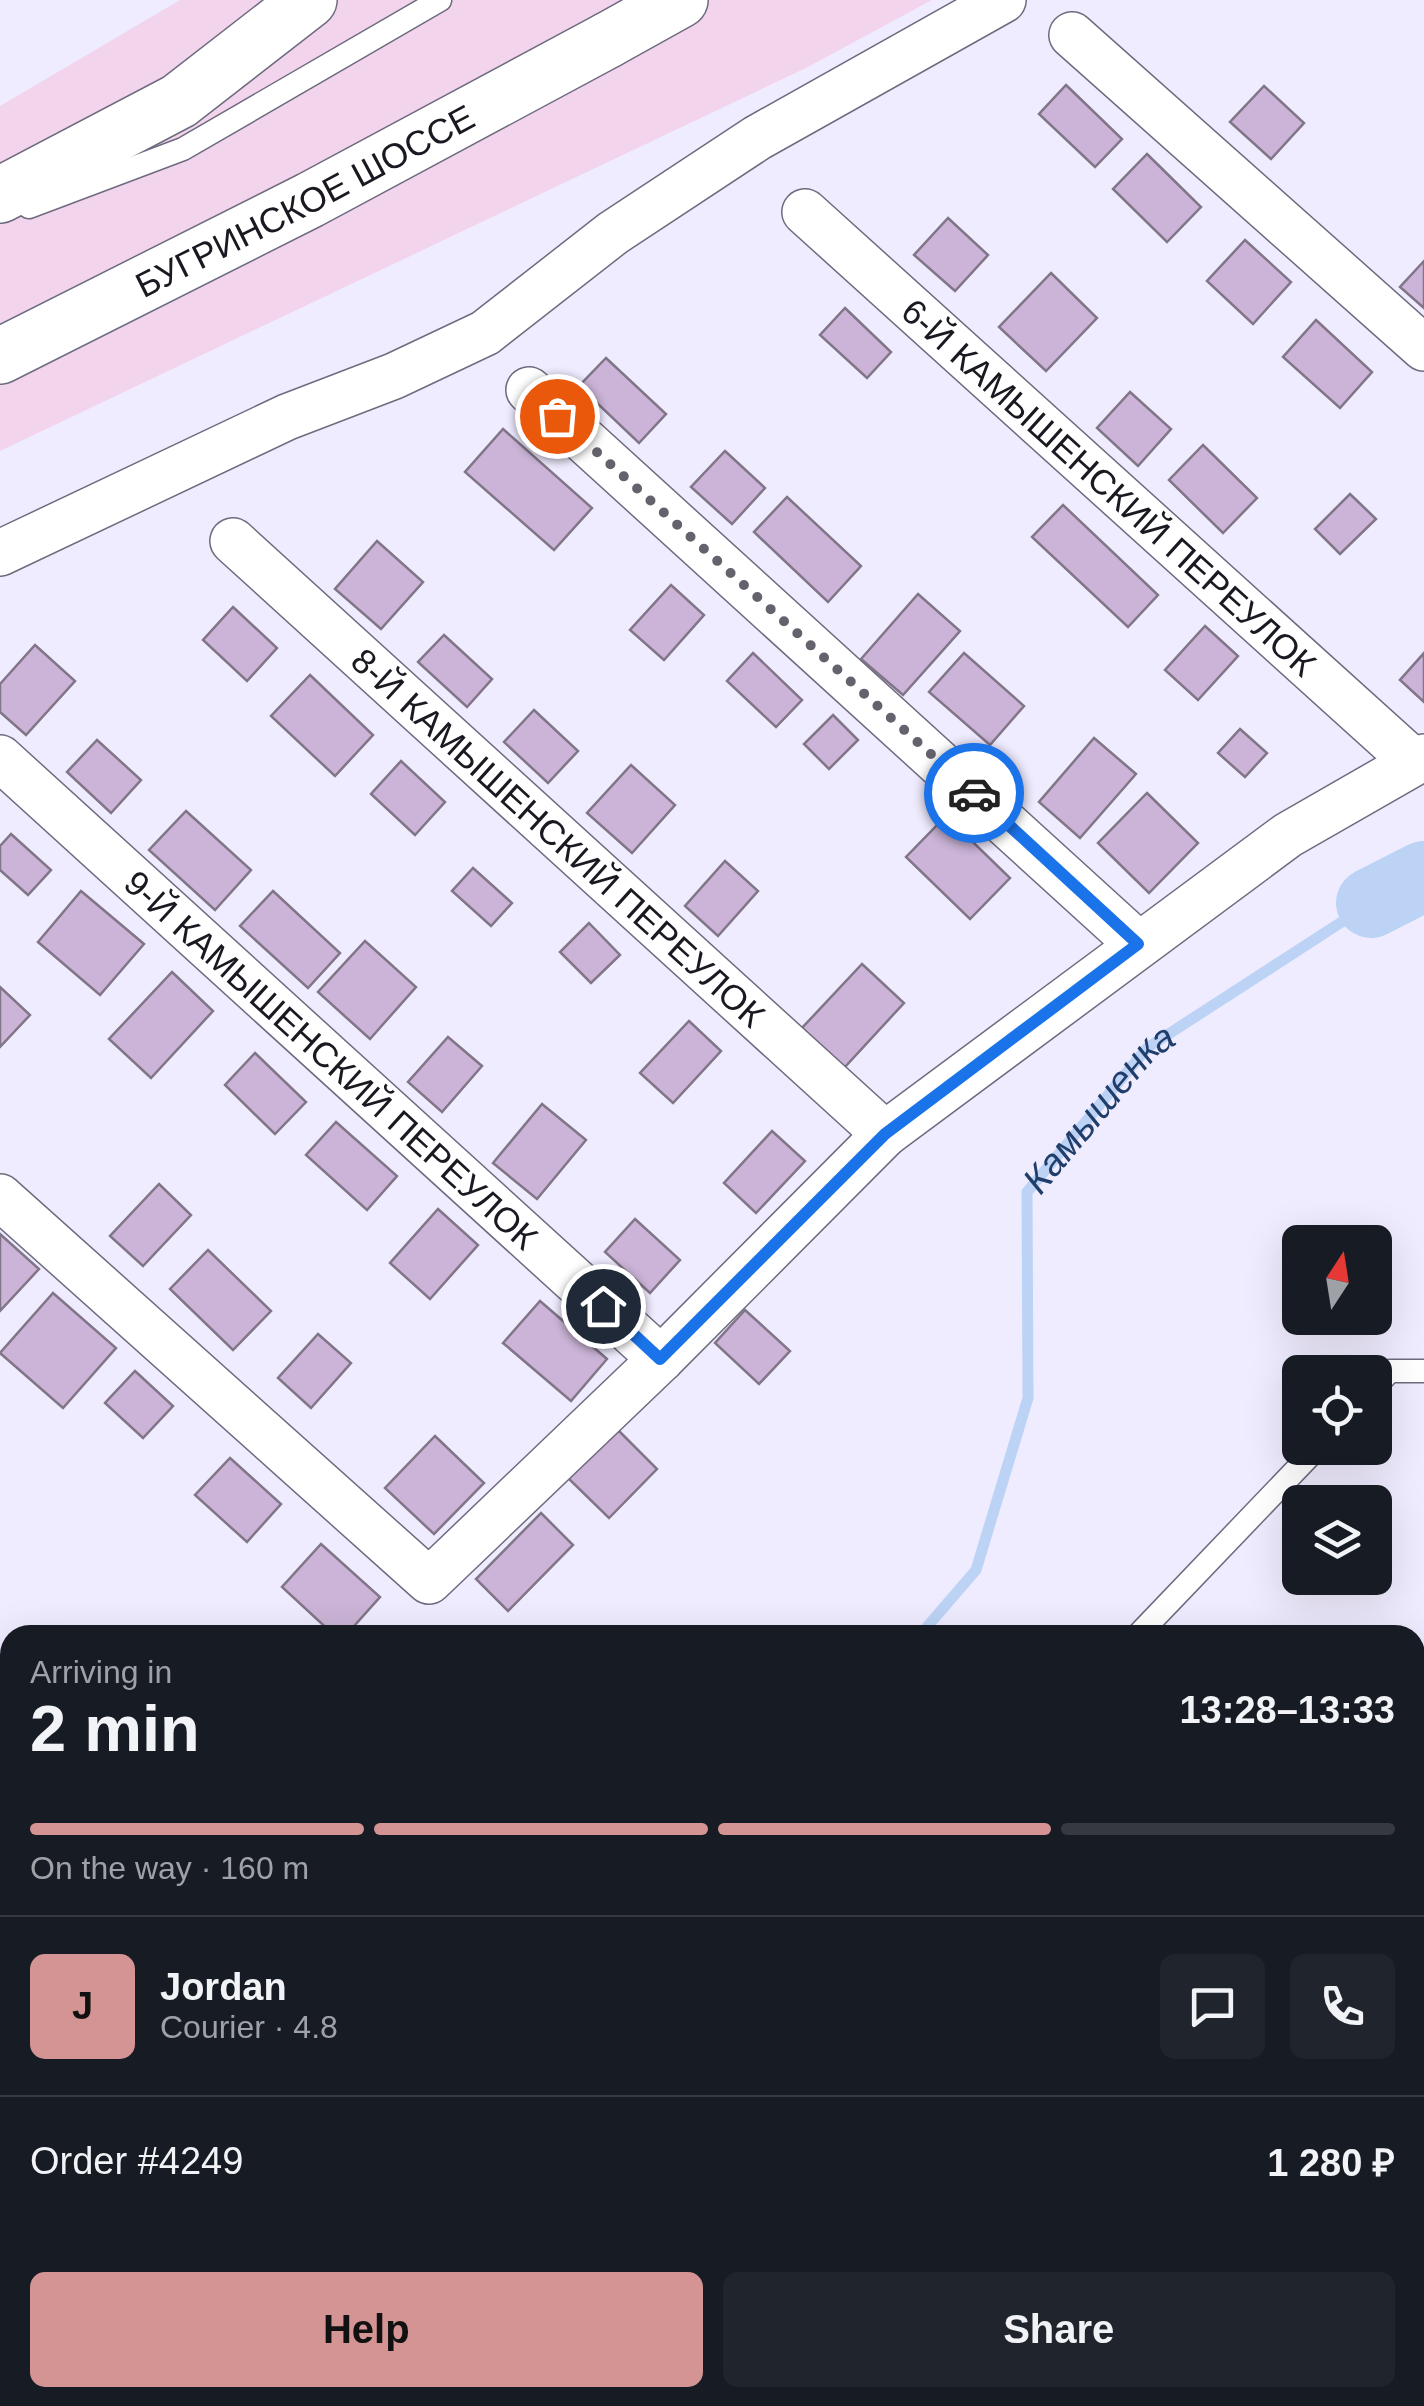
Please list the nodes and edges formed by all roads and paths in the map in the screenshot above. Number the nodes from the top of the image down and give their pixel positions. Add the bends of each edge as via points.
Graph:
1 (309, 0) edge
2 (440, 0) edge
3 (653, 0) edge
4 (680, 0) edge
5 (1004, 0) edge
6 (1072, 35) dead end
7 (608, 40) junction
8 (0, 195) edge
9 (805, 212) dead end
10 (0, 218) edge
11 (1424, 348) edge
12 (0, 356) edge
13 (529, 390) dead end
14 (233, 541) dead end
15 (0, 554) edge
16 (0, 758) edge
17 (1419, 759) edge
18 (1138, 944) junction
19 (885, 1134) junction
20 (0, 1197) edge
21 (660, 1359) junction
22 (1392, 1371) edge
23 (1424, 1371) edge
24 (1301, 1465) edge
25 (1148, 1625) edge

1 - 8 main road via 178,102
2 - 10 lane via 183,149
3 - 7 main road
4 - 7 main road
5 - 15 street via 757,138 613,233 485,333 287,417
6 - 11 street
7 - 12 main road, БУГРИНСКОЕ ШОССЕ
9 - 17 street, 6-Й КАМЫШЕНСКИЙ ПЕРЕУЛОК
13 - 18 street
14 - 19 street, 8-Й КАМЫШЕНСКИЙ ПЕРЕУЛОК
16 - 21 street, 9-Й КАМЫШЕНСКИЙ ПЕРЕУЛОК
17 - 18 street via 1288,835
18 - 19 street
19 - 21 street
20 - 21 street via 429,1581
22 - 23 lane
24 - 25 lane

